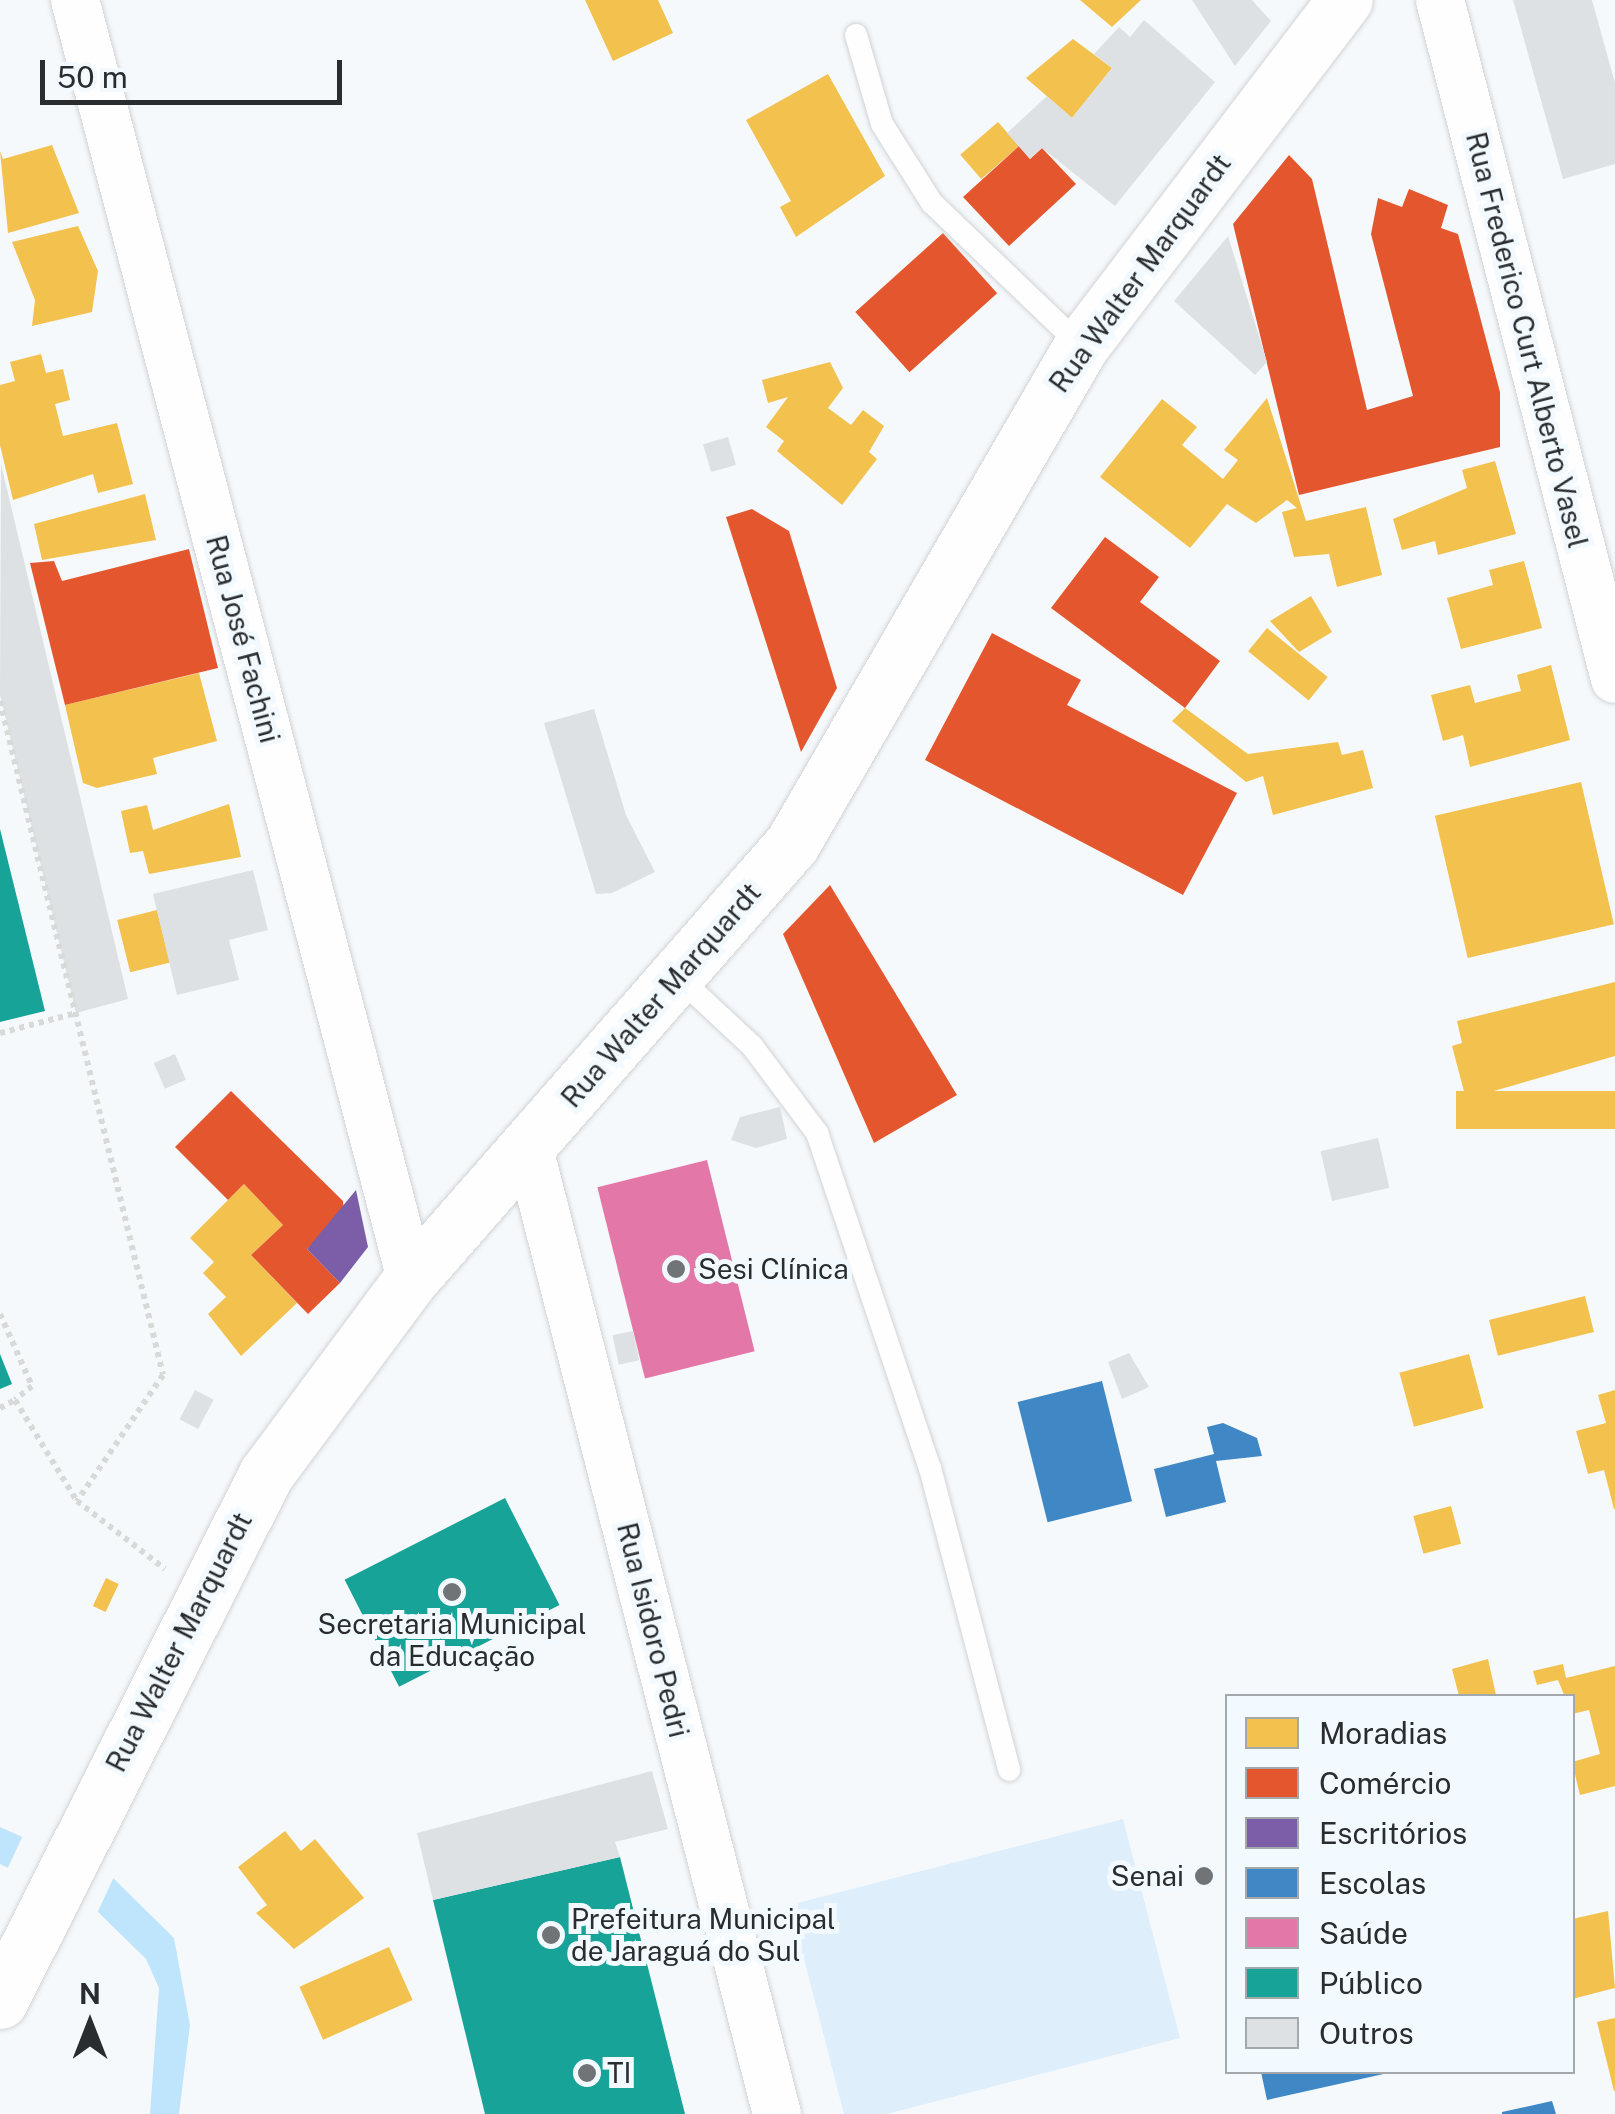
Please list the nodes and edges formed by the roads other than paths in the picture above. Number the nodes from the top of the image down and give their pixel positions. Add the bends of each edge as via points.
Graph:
1 (75, 0) edge
2 (1345, 0) edge
3 (1440, 0) edge
4 (856, 35) dead end
5 (1081, 346) junction
6 (1615, 679) edge
7 (678, 977) junction
8 (528, 1146) junction
9 (411, 1279) junction
10 (1009, 1770) dead end
11 (0, 2001) edge
12 (777, 2114) edge

1 - 9 street, Rua José Fachini
2 - 5 main road, Rua Walter Marquardt
3 - 6 street, Rua Frederico Curt Alberto Vasel
4 - 5 lane via 882,124 932,203
5 - 7 main road, Rua Walter Marquardt via 792,844
7 - 8 main road, Rua Walter Marquardt
7 - 10 lane via 752,1046 817,1134 925,1452
8 - 9 main road, Rua Walter Marquardt
8 - 12 street, Rua Isidoro Pedri
9 - 11 main road, Rua Walter Marquardt via 266,1474

